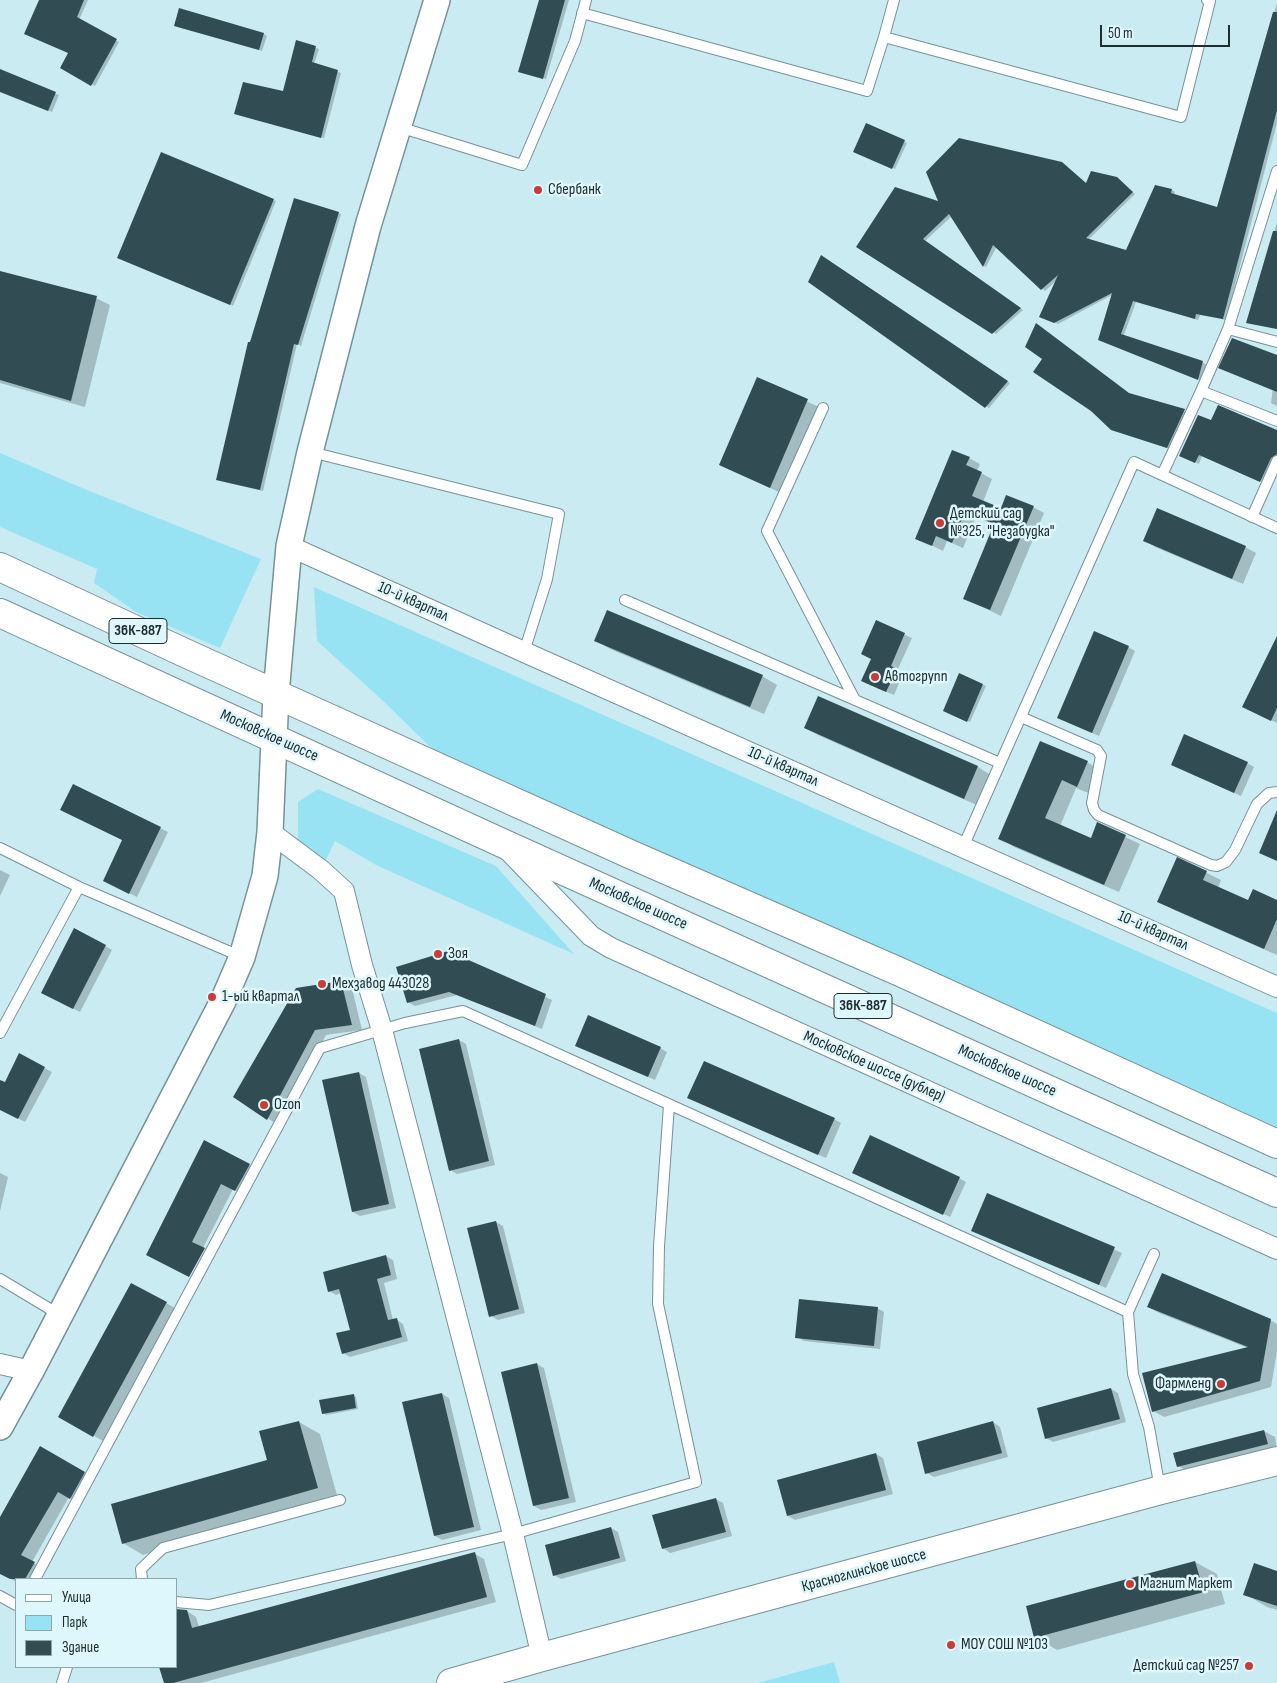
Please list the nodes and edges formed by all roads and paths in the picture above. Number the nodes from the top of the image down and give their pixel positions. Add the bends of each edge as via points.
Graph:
1 (436, 0) edge
2 (586, 0) edge
3 (894, 0) edge
4 (1207, 0) edge
5 (582, 14) junction
6 (884, 37) junction
7 (398, 127) junction
8 (1277, 172) edge
9 (1228, 329) junction
10 (1277, 342) edge
11 (1202, 391) junction
12 (823, 408) dead end
13 (1277, 420) edge
14 (310, 452) junction
15 (1277, 461) edge
16 (1162, 475) junction
17 (1252, 516) junction
18 (1277, 528) edge
19 (289, 546) junction
20 (0, 567) edge
21 (625, 600) dead end
22 (0, 613) edge
23 (524, 652) junction
24 (276, 694) junction
25 (856, 700) junction
26 (1021, 717) junction
27 (273, 738) junction
28 (1000, 763) junction
29 (1277, 792) edge
30 (270, 832) junction
31 (500, 842) junction
32 (963, 847) junction
33 (0, 848) edge
34 (79, 887) junction
35 (242, 957) junction
36 (1277, 987) edge
37 (382, 1030) junction
38 (0, 1033) edge
39 (669, 1106) junction
40 (1277, 1144) edge
41 (1277, 1193) edge
42 (1277, 1249) edge
43 (1154, 1254) dead end
44 (0, 1279) edge
45 (1128, 1312) junction
46 (60, 1314) junction
47 (0, 1364) edge
48 (31, 1371) junction
49 (0, 1427) edge
50 (1277, 1461) edge
51 (1161, 1490) junction
52 (340, 1500) dead end
53 (513, 1534) junction
54 (37, 1578) edge
55 (142, 1578) edge
56 (0, 1596) edge
57 (178, 1602) edge
58 (15, 1604) edge
59 (542, 1657) junction
60 (67, 1668) edge
61 (62, 1683) edge
62 (451, 1683) edge

1 - 7 street
2 - 5 lane
3 - 6 lane
4 - 6 lane via 1210,1 1181,117
5 - 6 lane via 867,91
5 - 7 lane via 575,41 522,165
7 - 14 street via 368,226
8 - 9 lane
9 - 10 lane
9 - 11 lane
11 - 13 lane
11 - 16 lane
12 - 25 lane via 767,531
14 - 19 street
14 - 23 lane via 559,514 547,579
15 - 17 lane
16 - 17 lane
16 - 26 lane via 1134,462
17 - 18 lane
19 - 23 street, 10-й квартал
19 - 24 street
20 - 24 main road, 36К-887
21 - 25 lane
22 - 27 main road, Московское шоссе / 36К-887
23 - 32 street, 10-й квартал
24 - 27 street
24 - 40 main road, 36К-887
25 - 28 lane
26 - 28 lane
26 - 29 lane via 1097,750 1101,756 1092,803 1098,815 1211,865 1226,862 1257,804 1269,793
27 - 30 street
27 - 31 main road, Московское шоссе / 36К-887
28 - 32 lane
30 - 35 street via 266,876
30 - 37 street via 344,891
31 - 41 main road, Московское шоссе / 36К-887
31 - 42 street, Московское шоссе (дублер) via 591,936 611,948
32 - 36 street, 10-й квартал
33 - 34 lane
34 - 35 lane
34 - 38 lane
35 - 46 street via 223,1001
37 - 39 lane via 464,1011
37 - 53 street
37 - 54 lane via 320,1048
39 - 45 lane
39 - 53 lane via 658,1246 658,1304 696,1482
43 - 45 lane
44 - 46 lane
45 - 51 lane via 1133,1374 1149,1427
46 - 48 street
47 - 48 street
48 - 49 street
50 - 51 main road, Красноглинское шоссе
51 - 59 main road, Красноглинское шоссе
52 - 55 lane via 163,1548 141,1569
53 - 57 lane via 209,1605
53 - 59 street
56 - 58 lane
59 - 62 main road, Красноглинское шоссе
60 - 61 lane

